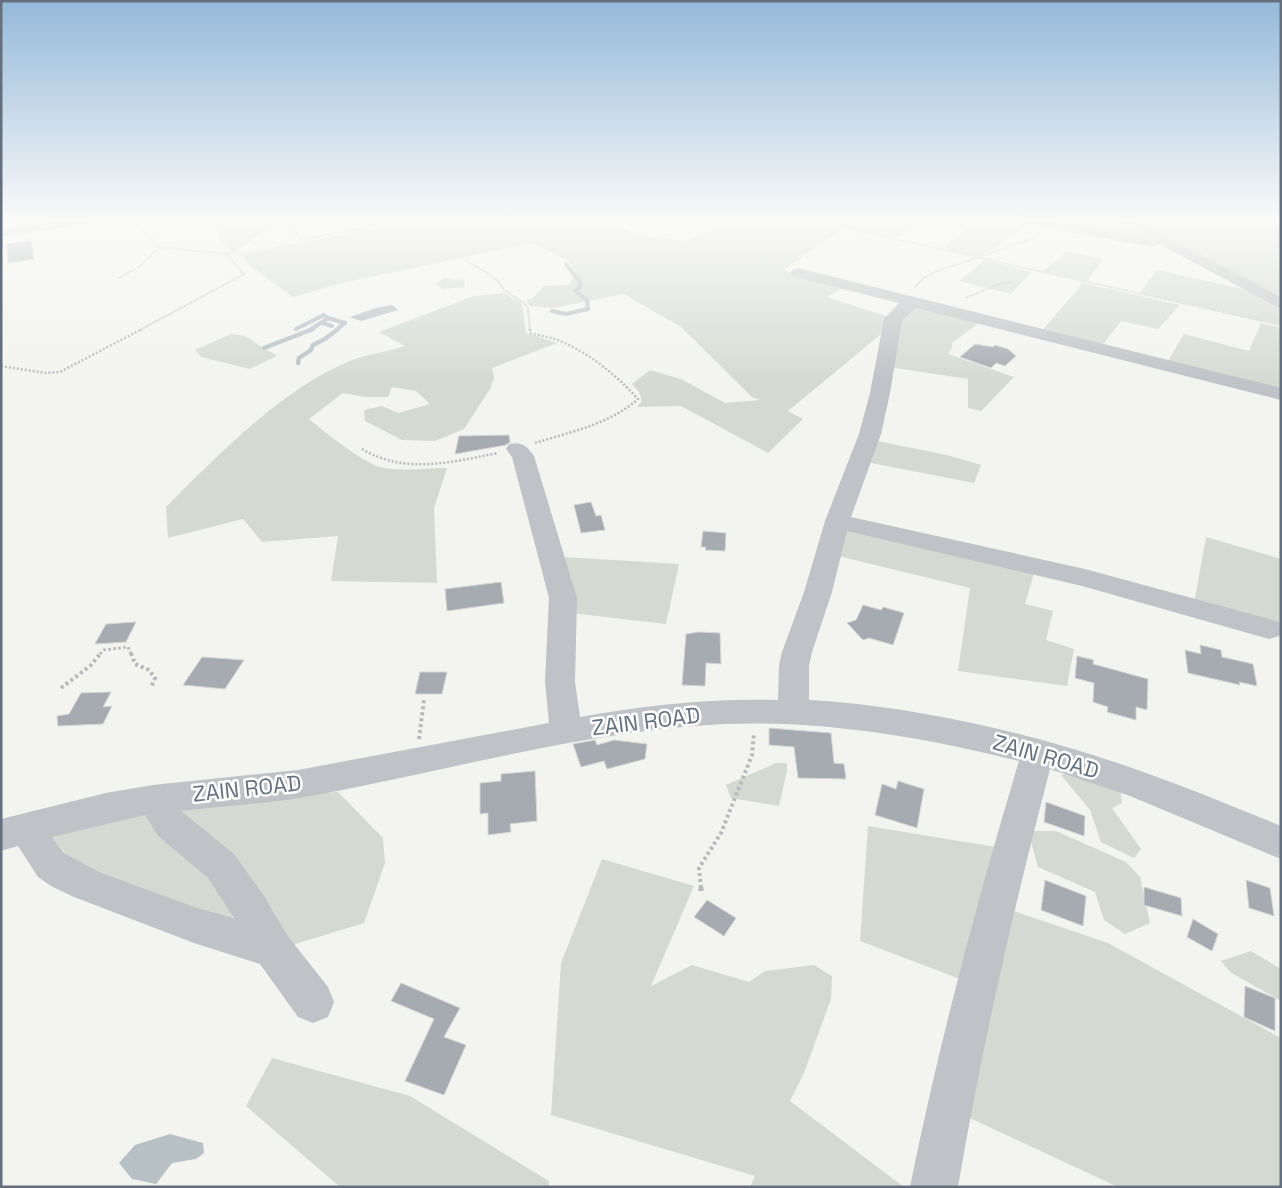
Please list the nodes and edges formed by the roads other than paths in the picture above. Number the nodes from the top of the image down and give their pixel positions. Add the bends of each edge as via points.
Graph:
1 (804, 274) edge
2 (1227, 274) edge
3 (1281, 304) edge
4 (924, 305) junction
5 (1281, 394) edge
6 (517, 449) road end
7 (837, 521) junction
8 (1269, 629) dead end
9 (793, 712) junction
10 (566, 732) junction
11 (1038, 753) junction
12 (153, 799) junction
13 (14, 832) edge
14 (1281, 843) edge
15 (273, 949) junction
16 (313, 1002) dead end
17 (934, 1187) edge

1 - 4 street
2 - 3 street
4 - 5 street
4 - 7 street via 902,309 893,319 870,434
6 - 10 street via 526,466 563,598 560,682
7 - 8 street via 1084,578
7 - 9 street via 794,665
9 - 10 street, ZAIN ROAD via 668,715
9 - 11 street, ZAIN ROAD via 866,718 983,739
10 - 12 street, ZAIN ROAD via 298,784
11 - 14 street, ZAIN ROAD via 1132,782
11 - 17 street via 1002,881 951,1097
12 - 13 street, ZAIN ROAD
12 - 15 street via 171,824 221,866
13 - 15 street via 51,865 86,885 194,926
15 - 16 street

